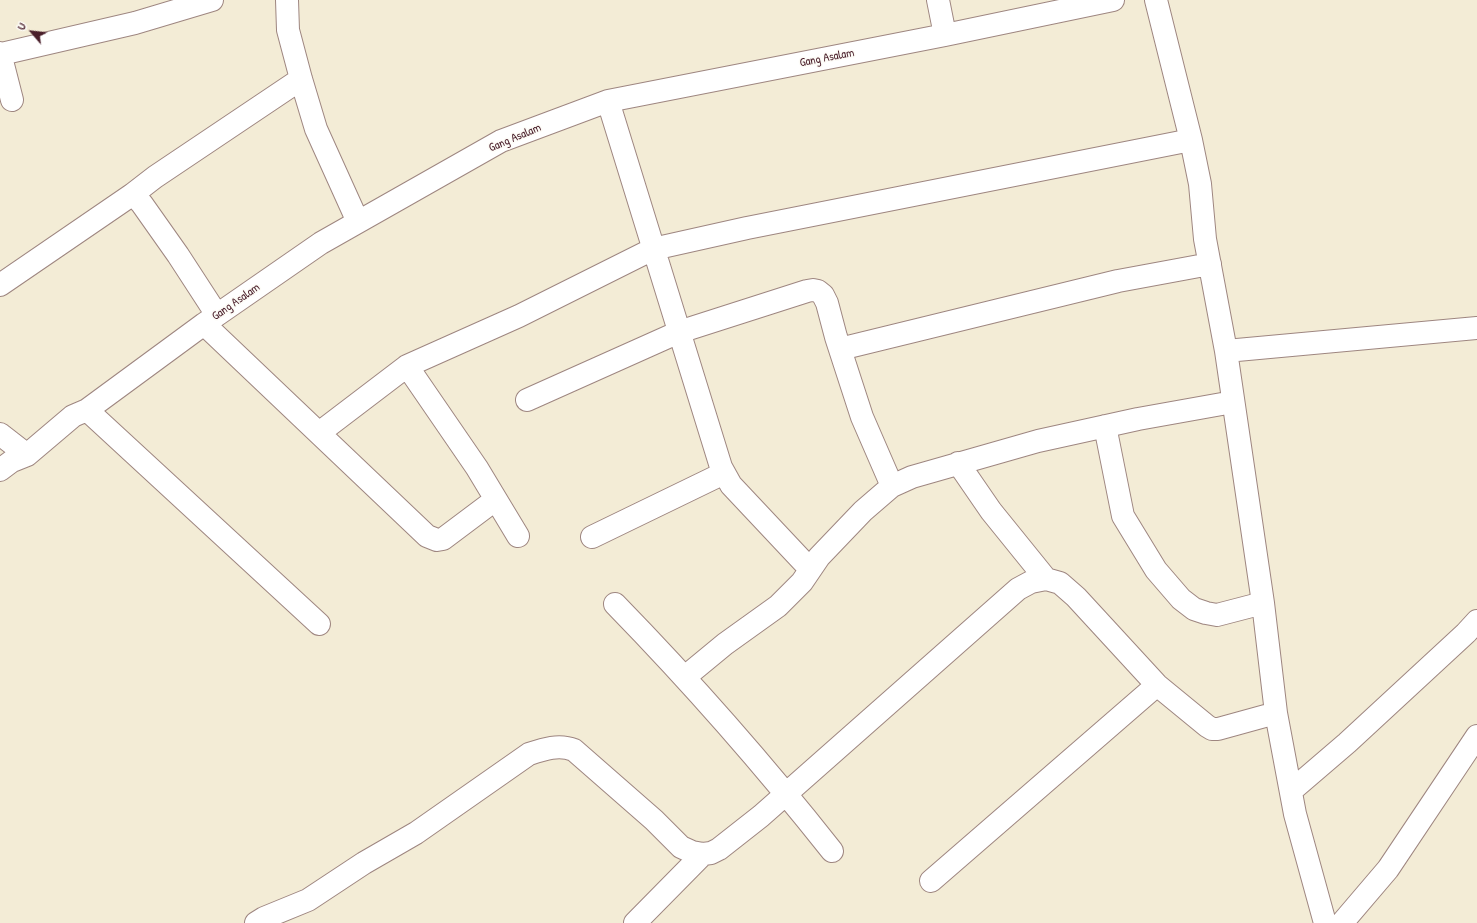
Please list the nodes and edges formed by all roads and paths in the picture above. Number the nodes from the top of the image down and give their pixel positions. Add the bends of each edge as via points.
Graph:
1 (212, 0) edge
2 (287, 0) edge
3 (938, 0) edge
4 (1113, 0) edge
5 (1156, 0) edge
6 (945, 35) junction
7 (0, 54) edge
8 (301, 79) junction
9 (12, 100) dead end
10 (608, 101) junction
11 (1192, 140) junction
12 (133, 194) junction
13 (358, 222) junction
14 (653, 249) junction
15 (1210, 264) junction
16 (0, 285) edge
17 (211, 319) junction
18 (1477, 328) edge
19 (679, 332) junction
20 (840, 349) junction
21 (1226, 351) junction
22 (407, 366) junction
23 (527, 400) dead end
24 (1233, 402) junction
25 (87, 410) junction
26 (1106, 426) junction
27 (319, 433) junction
28 (0, 434) edge
29 (27, 455) junction
30 (958, 463) junction
31 (0, 470) edge
32 (724, 473) junction
33 (892, 486) junction
34 (496, 500) junction
35 (518, 536) dead end
36 (592, 537) dead end
37 (810, 569) junction
38 (1046, 579) junction
39 (1263, 603) junction
40 (615, 604) dead end
41 (1477, 621) edge
42 (319, 624) dead end
43 (685, 677) junction
44 (1157, 686) junction
45 (1276, 713) junction
46 (1477, 736) edge
47 (1291, 791) junction
48 (787, 793) junction
49 (832, 852) dead end
50 (703, 854) junction
51 (931, 880) dead end
52 (256, 923) edge
53 (635, 923) edge
54 (1325, 923) edge
55 (1342, 923) edge

1 - 7 street via 135,23
2 - 8 street via 288,30
3 - 6 street
4 - 6 street, Gang Asalam
5 - 11 street
6 - 10 street, Gang Asalam
7 - 9 street
8 - 12 street
8 - 13 street via 316,129
10 - 13 street, Gang Asalam via 501,141
10 - 14 street
11 - 14 street via 755,226
11 - 15 street
12 - 16 street
12 - 17 street via 178,255
13 - 17 street, Gang Asalam via 321,243
14 - 19 street
14 - 22 street via 519,316
15 - 20 street via 1118,281
15 - 21 street
17 - 25 street, Gang Asalam
17 - 27 street
18 - 21 street
19 - 20 street via 813,290 821,293 826,303
19 - 23 street
19 - 32 street
20 - 33 street via 862,417
21 - 24 street
22 - 27 street
22 - 34 street
24 - 26 street
24 - 39 street
25 - 29 street, Gang Asalam via 73,416
25 - 42 street
26 - 30 street
26 - 39 street via 1123,516 1156,570 1181,599 1194,609 1217,615
27 - 34 street via 432,539 443,539
28 - 29 street
29 - 31 street, Gang Asalam via 12,461
30 - 33 street
30 - 38 street via 991,511
32 - 36 street
32 - 37 street via 731,485
33 - 37 street via 863,511
34 - 35 street
37 - 43 street via 802,582 778,606
38 - 44 street via 1060,583 1076,597
38 - 48 street via 1031,582 1018,589
39 - 45 street
40 - 43 street
41 - 47 street via 1348,743
43 - 48 street
44 - 45 street via 1200,723 1212,729
44 - 51 street
45 - 47 street
46 - 55 street via 1388,869
47 - 54 street
48 - 49 street
48 - 50 street via 719,848
50 - 52 street via 681,847 574,750 568,747 544,749 529,754 416,833 308,900
50 - 53 street

